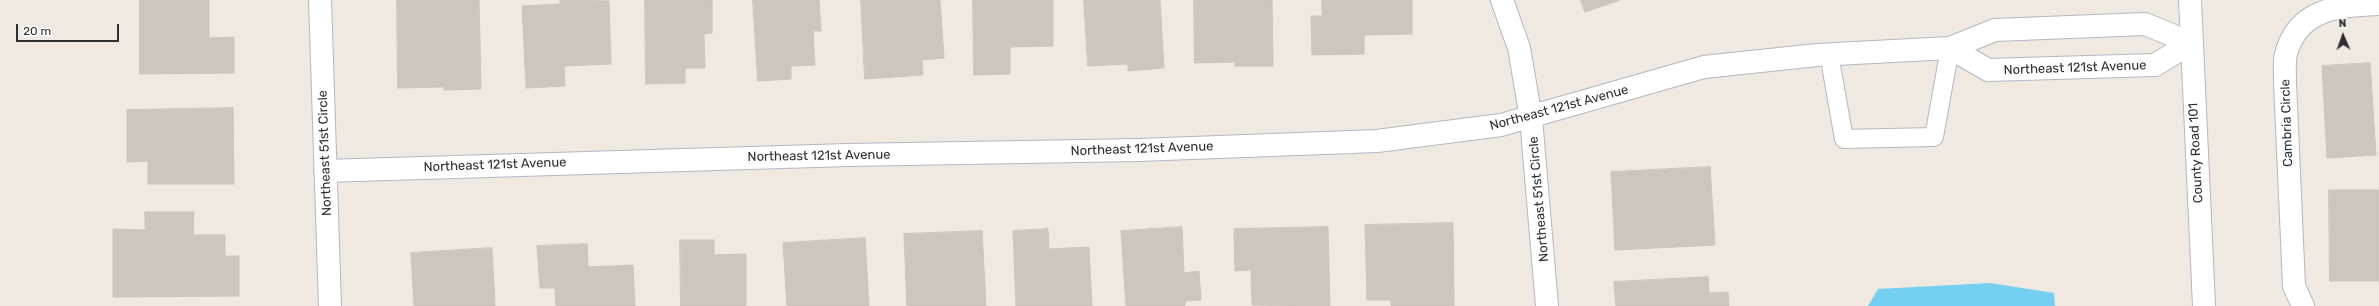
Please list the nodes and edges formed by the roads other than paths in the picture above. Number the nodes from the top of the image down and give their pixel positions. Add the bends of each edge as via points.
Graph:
1 (320, 0) edge
2 (1502, 0) edge
3 (2190, 0) edge
4 (2379, 4) edge
5 (2191, 43) junction
6 (1950, 48) junction
7 (1829, 54) junction
8 (1531, 118) junction
9 (325, 171) junction
10 (330, 306) edge
11 (1547, 306) edge
12 (2204, 306) edge
13 (2303, 306) edge

1 - 9 street, Northeast 51st Circle
2 - 8 street, Northeast 51st Circle via 1519,48
3 - 5 street, County Road 101
4 - 13 street, Cambria Circle via 2349,5 2318,13 2296,29 2286,54 2294,286
5 - 6 street, Northeast 121st Avenue via 2145,24 1995,30
5 - 6 street, Northeast 121st Avenue via 2155,65 1988,70
5 - 12 street, County Road 101
6 - 7 street, Northeast 121st Avenue
6 - 7 lane via 1934,137 1844,139
7 - 8 street, Northeast 121st Avenue via 1704,67
8 - 9 street, Northeast 121st Avenue via 1501,125 1377,141 1139,150 840,155
8 - 11 street, Northeast 51st Circle
9 - 10 street, Northeast 51st Circle

